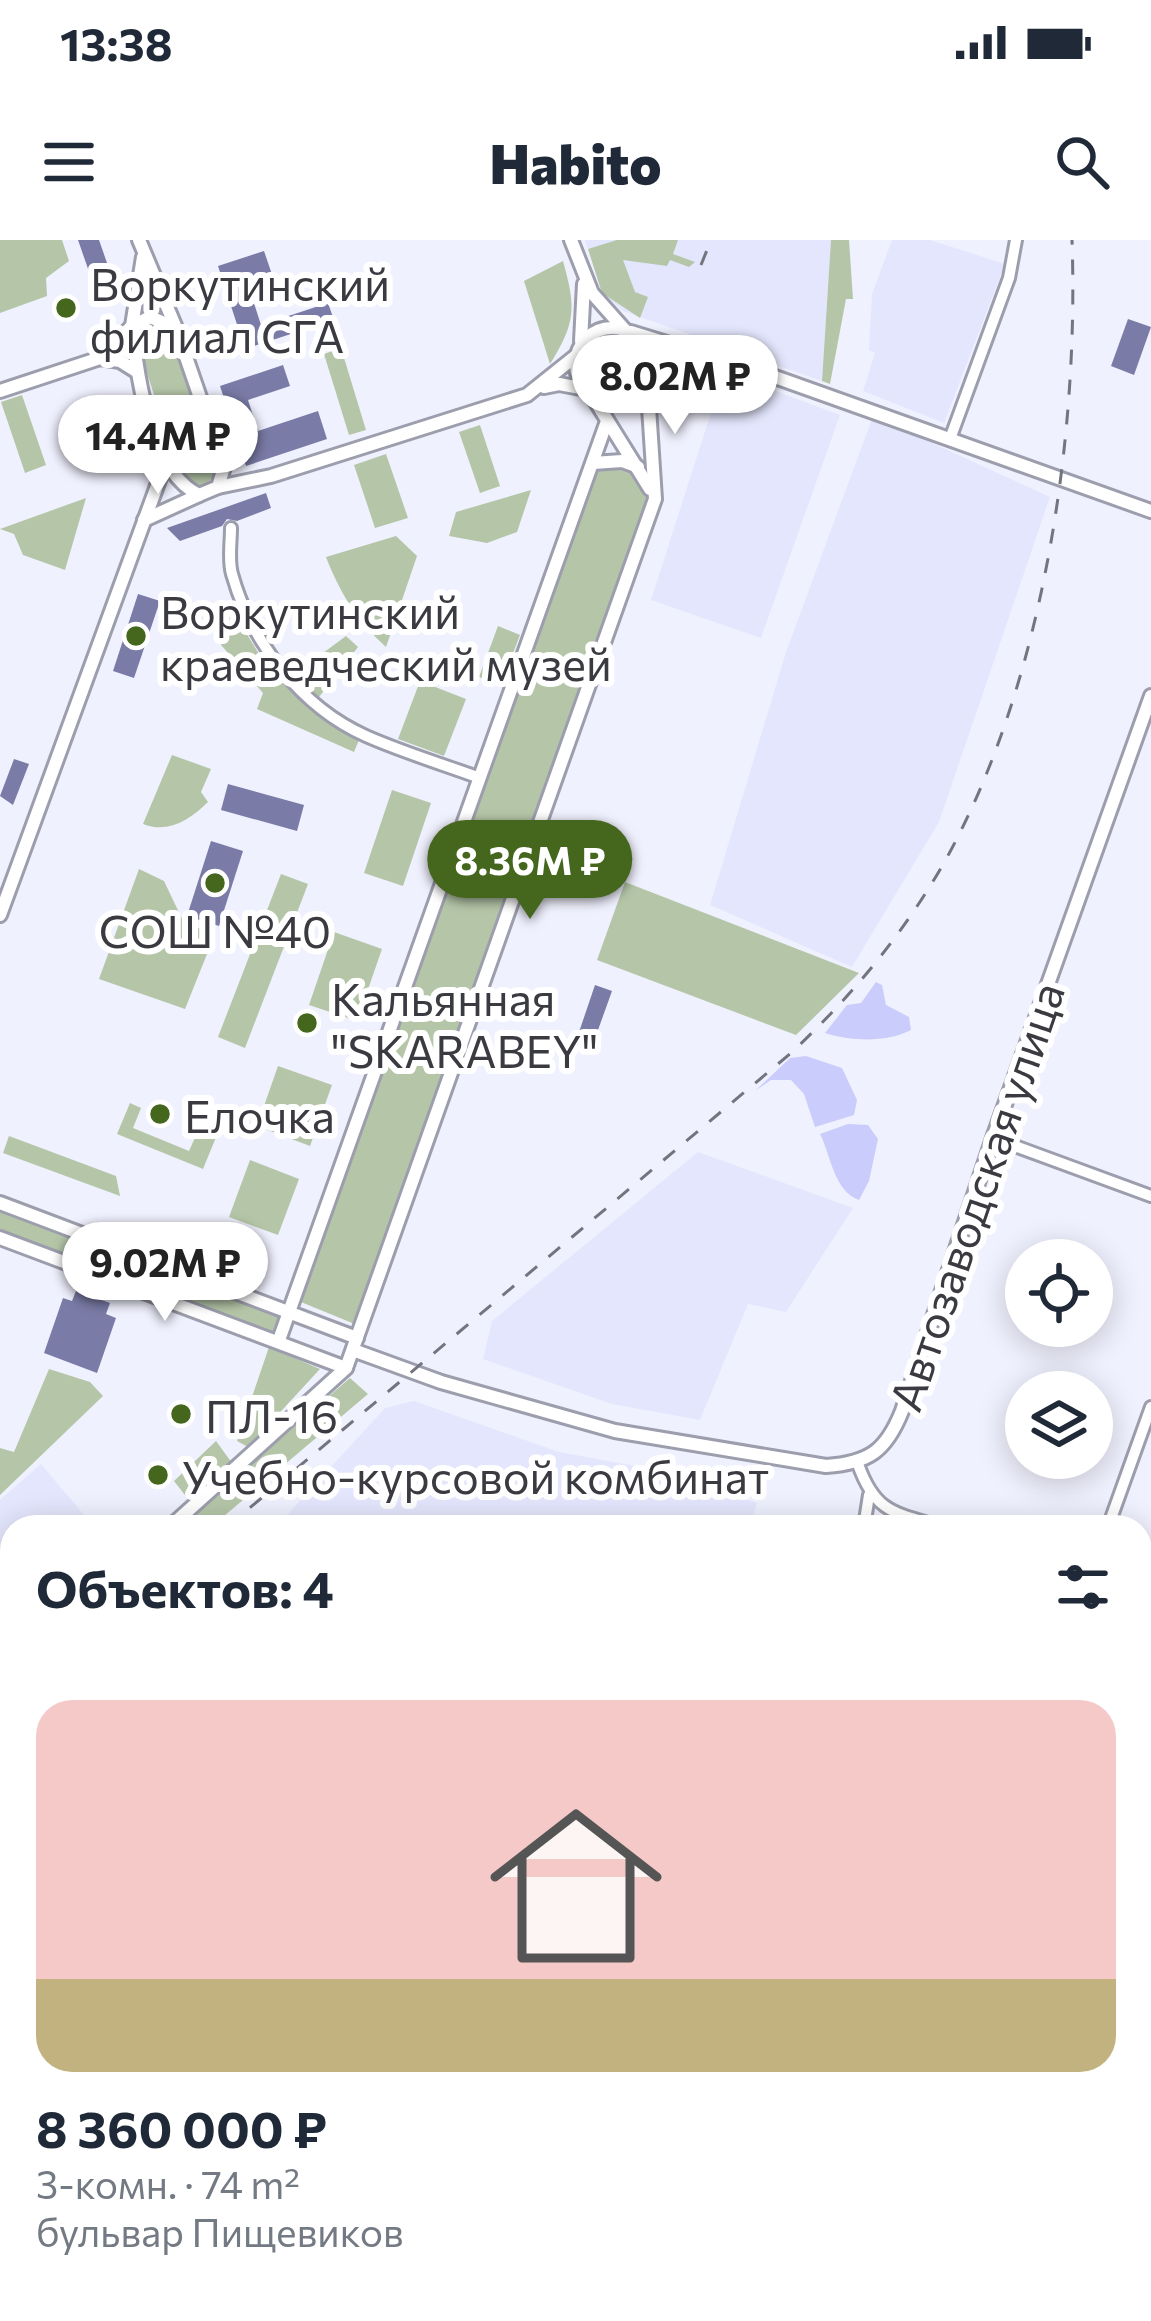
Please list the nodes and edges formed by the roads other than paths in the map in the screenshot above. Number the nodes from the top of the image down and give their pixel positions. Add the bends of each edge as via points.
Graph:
1 (572, 240) edge
2 (1016, 240) edge
3 (141, 247) edge
4 (584, 277) junction
5 (132, 326) junction
6 (176, 328) junction
7 (628, 331) junction
8 (578, 352) junction
9 (711, 356) junction
10 (100, 358) junction
11 (136, 371) junction
12 (646, 377) junction
13 (537, 389) junction
14 (0, 391) edge
15 (588, 391) junction
16 (606, 424) junction
17 (950, 439) junction
18 (165, 464) junction
19 (593, 464) junction
20 (224, 467) junction
21 (640, 468) junction
22 (242, 483) junction
23 (218, 487) junction
24 (199, 495) junction
25 (655, 500) junction
26 (1151, 511) edge
27 (144, 520) junction
28 (231, 528) dead end
29 (1151, 696) edge
30 (480, 778) junction
31 (0, 915) edge
32 (993, 1138) junction
33 (1151, 1196) edge
34 (0, 1204) edge
35 (0, 1238) edge
36 (289, 1311) junction
37 (279, 1340) junction
38 (355, 1344) junction
39 (346, 1368) junction
40 (1151, 1407) edge
41 (858, 1464) junction
42 (869, 1495) junction
43 (183, 1515) edge
44 (866, 1515) edge
45 (901, 1515) edge
46 (1112, 1515) edge

1 - 4 main road
2 - 17 street via 1010,278
3 - 5 main road
3 - 6 main road
4 - 7 main road
4 - 8 main road
5 - 6 main road via 150,317
5 - 10 main road
5 - 11 main road
6 - 20 main road
7 - 8 main road via 604,328
7 - 9 main road
7 - 12 main road via 647,355
8 - 13 main road
8 - 15 main road via 577,373
9 - 12 main road via 675,358
9 - 17 main road
10 - 11 main road
10 - 14 main road
11 - 18 main road
12 - 15 main road via 622,399
12 - 25 main road
13 - 15 main road
13 - 22 main road
15 - 16 main road
16 - 19 main road
16 - 21 main road
17 - 26 main road
18 - 24 main road via 178,485
18 - 27 main road
19 - 21 main road
19 - 30 main road
20 - 22 main road
20 - 23 main road
21 - 25 main road
22 - 23 main road
23 - 24 main road
24 - 27 main road
25 - 38 main road
27 - 31 main road
28 - 30 street via 231,571 287,677 365,736
29 - 32 main road, Автозаводская улица
30 - 36 main road
32 - 33 street
32 - 41 main road, Автозаводская улица via 897,1423
34 - 36 main road, Автозаводская улица
35 - 37 main road
36 - 37 main road
36 - 38 main road, Автозаводская улица
37 - 39 main road
38 - 39 main road
38 - 41 main road, Автозаводская улица via 426,1378 615,1431 826,1466
39 - 43 main road
40 - 46 street
41 - 42 street
42 - 44 street
42 - 45 street

